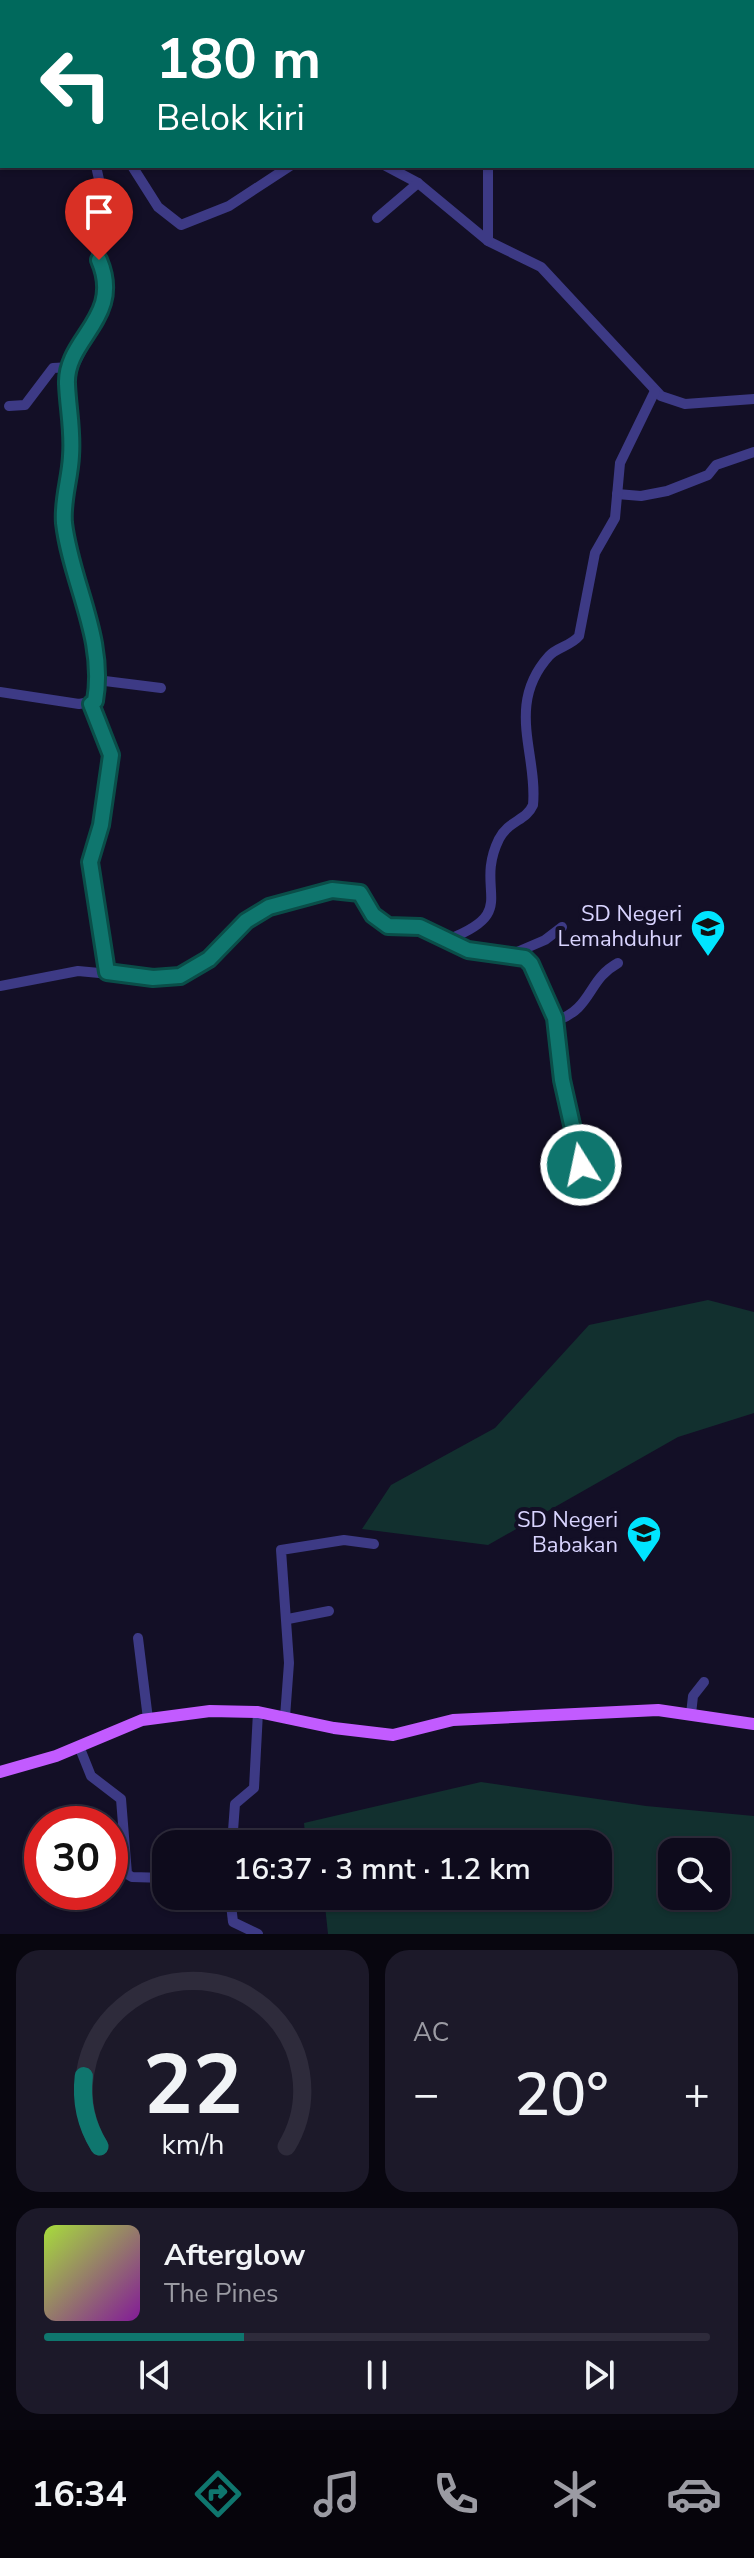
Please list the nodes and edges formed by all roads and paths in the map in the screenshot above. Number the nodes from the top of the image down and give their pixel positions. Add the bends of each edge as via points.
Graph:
1 (96, 168) edge
2 (133, 168) edge
3 (287, 168) edge
4 (390, 168) edge
5 (488, 168) edge
6 (418, 183) junction
7 (377, 218) dead end
8 (488, 241) junction
9 (71, 367) junction
10 (655, 391) junction
11 (754, 399) edge
12 (9, 406) dead end
13 (754, 452) edge
14 (617, 494) junction
15 (97, 680) junction
16 (161, 688) dead end
17 (0, 692) edge
18 (91, 704) junction
19 (562, 927) dead end
20 (449, 939) junction
21 (505, 958) junction
22 (618, 963) dead end
23 (107, 972) junction
24 (0, 986) edge
25 (556, 1021) junction
26 (581, 1165) dead end
27 (374, 1544) dead end
28 (329, 1611) dead end
29 (288, 1619) junction
30 (138, 1638) dead end
31 (704, 1682) dead end
32 (258, 1712) junction
33 (691, 1714) junction
34 (285, 1717) junction
35 (148, 1719) junction
36 (754, 1724) edge
37 (79, 1746) junction
38 (0, 1772) edge
39 (233, 1830) edge
40 (152, 1877) edge
41 (231, 1910) edge
42 (238, 1930) edge
43 (258, 1934) edge

1 - 9 street via 104,202 95,248 106,289
2 - 3 street via 158,207 181,225 229,206
4 - 6 street
5 - 8 street
6 - 7 street
6 - 8 street
8 - 10 street via 541,267
9 - 12 street via 53,368 25,405
9 - 15 street via 64,524 92,629
10 - 11 street via 685,404
10 - 14 street via 620,463
13 - 14 street via 667,491
14 - 20 street via 614,522 595,553 579,636 549,656 528,700 524,733 533,805 509,823 497,843 487,879 491,911
15 - 16 street
15 - 18 street
17 - 18 street
18 - 23 street via 111,755 90,862
19 - 21 street
20 - 21 street via 468,950
20 - 23 street via 410,925 388,926 373,915 360,893 337,890 261,911 222,949 180,976
21 - 25 street via 525,958 531,964
22 - 25 street via 600,975 582,1007
23 - 24 street via 78,971
25 - 26 street via 562,1080
27 - 29 street via 344,1540 281,1550
28 - 29 street
29 - 34 street
30 - 35 street
31 - 33 street via 693,1696
32 - 34 main road
32 - 35 main road via 210,1711
32 - 39 street via 254,1788 235,1804
33 - 34 main road via 658,1710 453,1720 393,1735
33 - 36 main road
35 - 37 main road
37 - 38 main road
37 - 40 street via 91,1776 121,1799 127,1874
41 - 42 street
42 - 43 street

